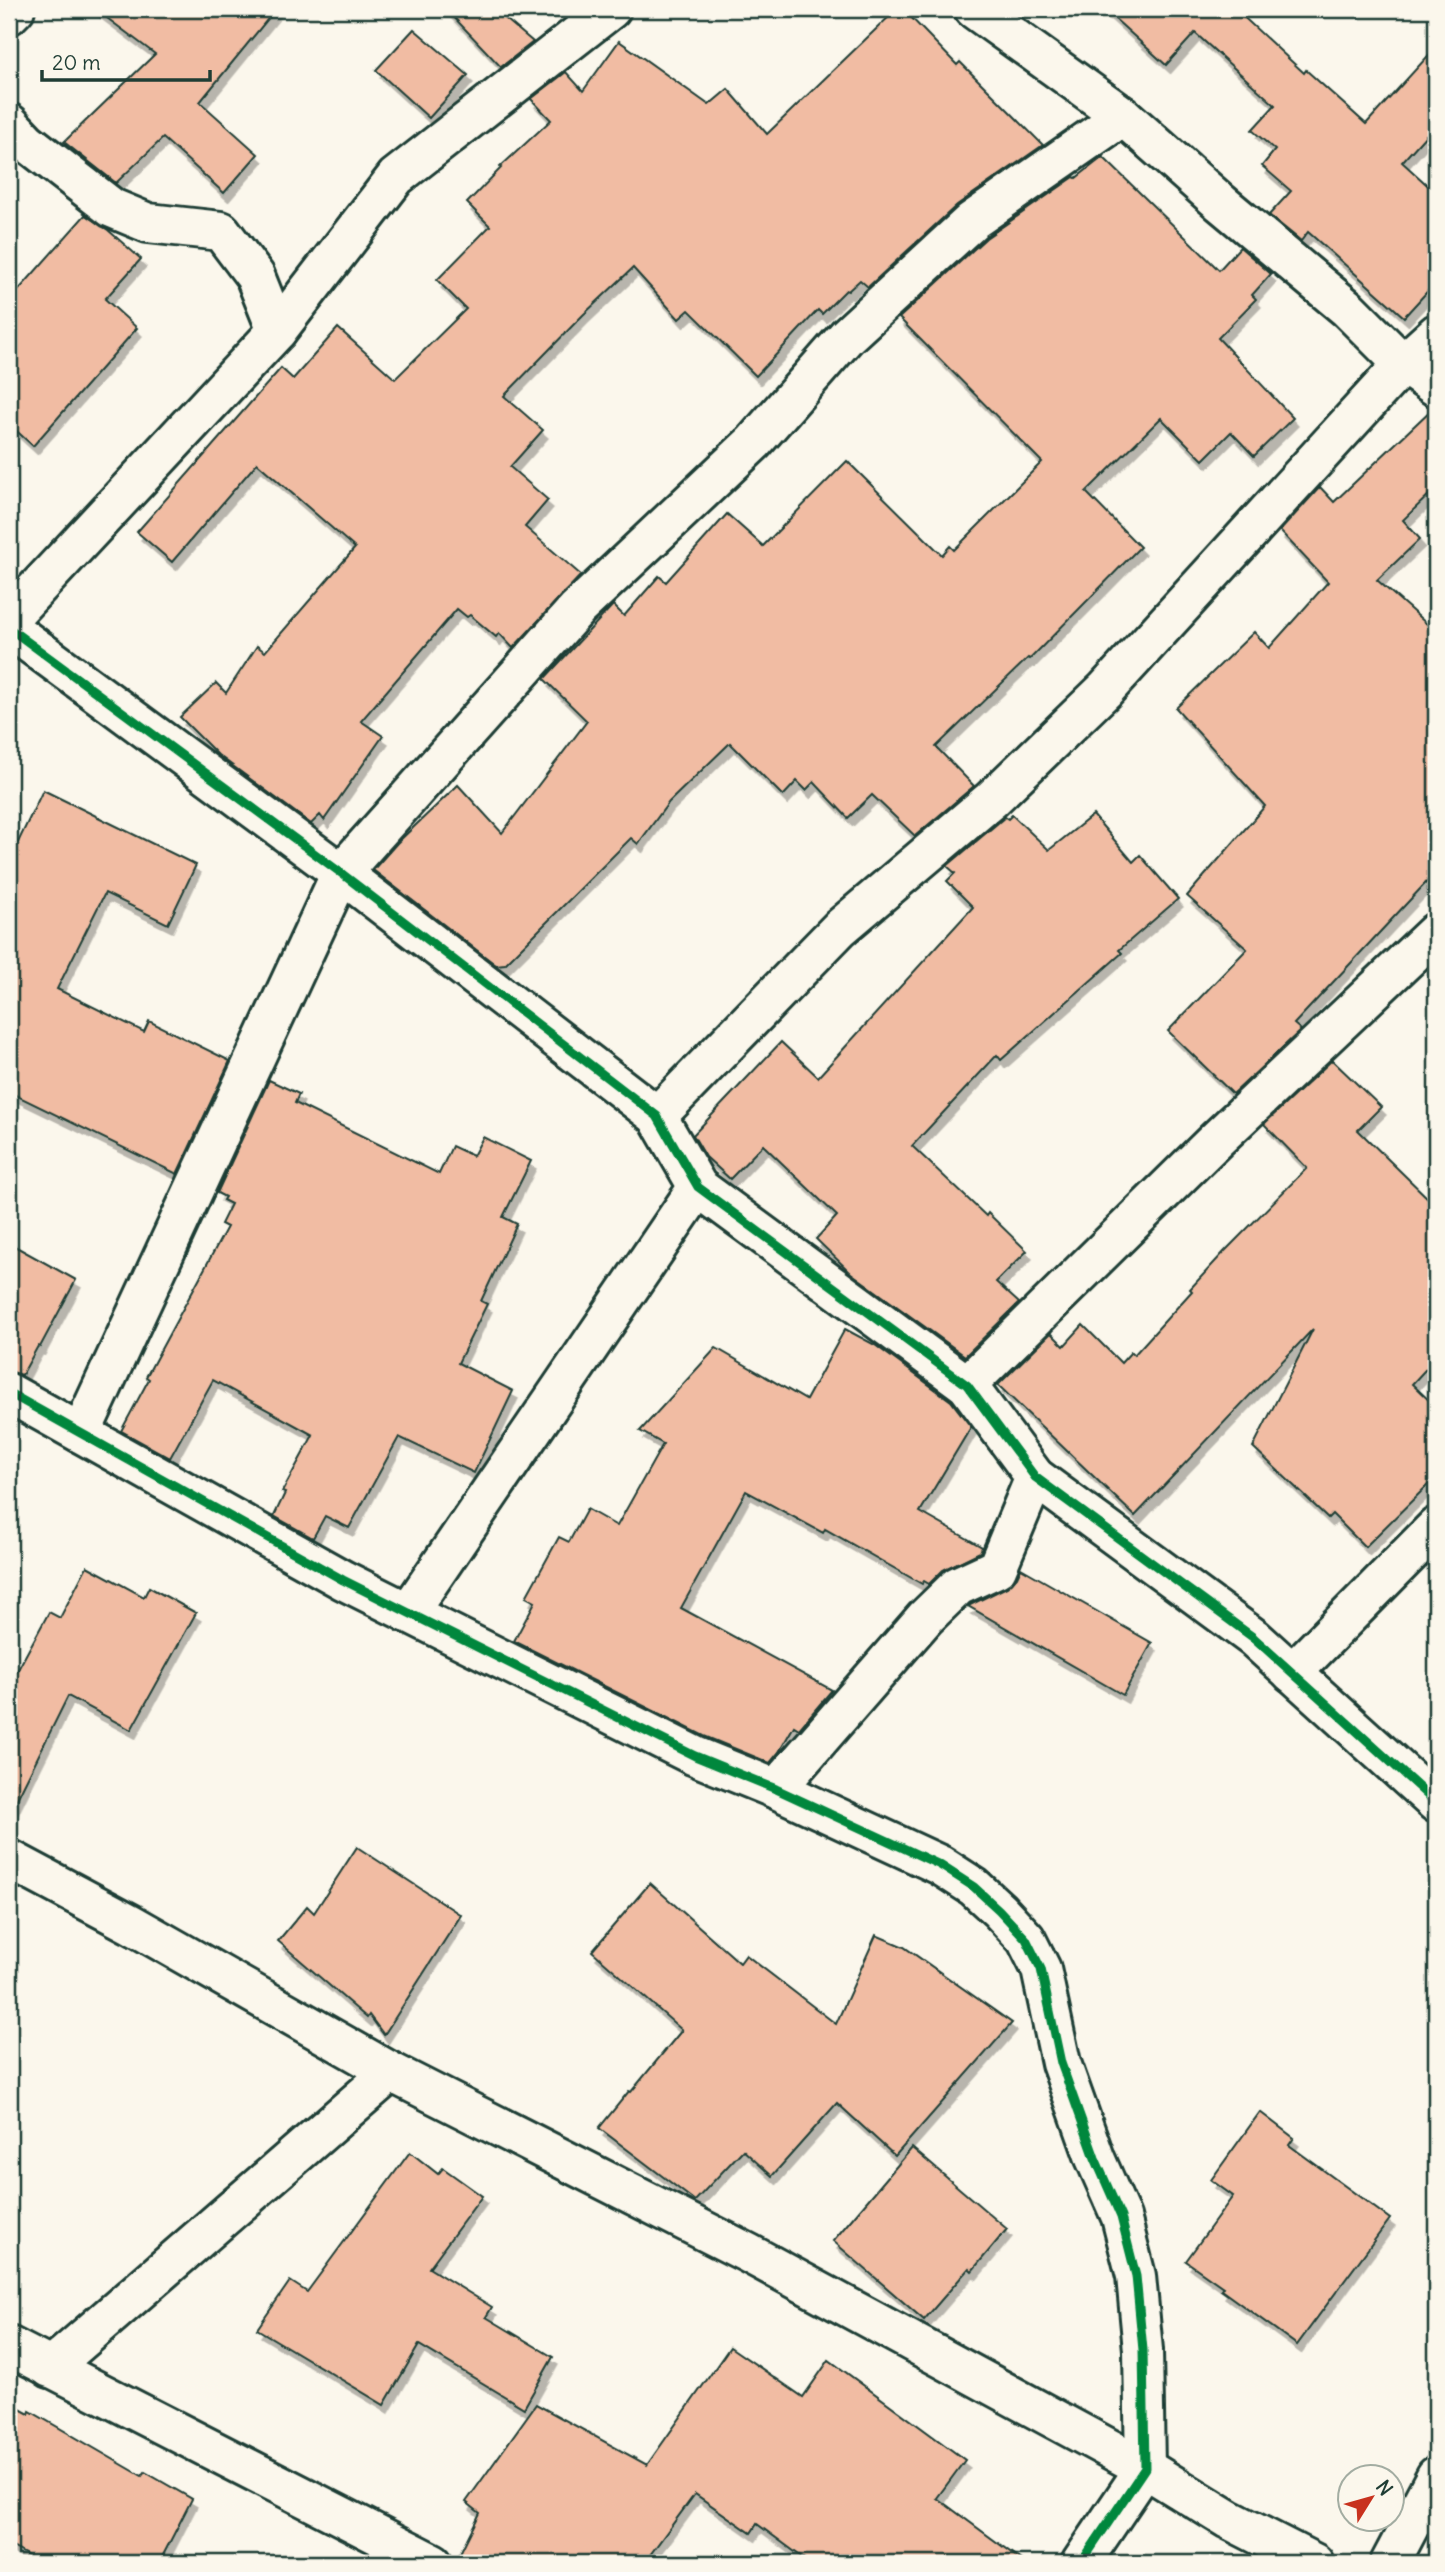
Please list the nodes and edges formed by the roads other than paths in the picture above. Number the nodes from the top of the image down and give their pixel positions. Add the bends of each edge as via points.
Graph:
1 (15, 9) edge
2 (611, 9) edge
3 (974, 9) edge
4 (9, 15) edge
5 (1123, 116) junction
6 (9, 123) edge
7 (277, 331) junction
8 (1436, 334) edge
9 (1402, 364) junction
10 (1436, 387) edge
11 (9, 618) edge
12 (9, 628) edge
13 (341, 873) junction
14 (1436, 932) edge
15 (657, 1116) junction
16 (698, 1187) junction
17 (967, 1385) junction
18 (9, 1393) edge
19 (81, 1433) junction
20 (1035, 1477) junction
21 (1436, 1527) edge
22 (408, 1613) junction
23 (1292, 1673) junction
24 (776, 1789) junction
25 (1436, 1803) edge
26 (9, 1859) edge
27 (391, 2072) junction
28 (9, 2346) edge
29 (50, 2368) junction
30 (1145, 2468) junction
31 (1436, 2476) edge
32 (433, 2563) edge
33 (1081, 2563) edge
34 (1314, 2563) edge
35 (1390, 2563) edge

1 - 4 street
2 - 7 street via 397,177
3 - 5 street
5 - 9 street via 1348,309
5 - 13 street via 972,221 848,336 754,442 577,609
6 - 7 street via 112,208 148,222 221,231 255,276
7 - 11 street
8 - 9 street
9 - 10 street
9 - 15 street via 1105,690 991,800 840,928
12 - 13 street
13 - 15 street
13 - 19 street
14 - 17 street via 1235,1121
15 - 16 street
16 - 17 street
16 - 22 street
17 - 20 street
18 - 19 street
19 - 22 street
20 - 23 street via 1254,1638
20 - 24 street via 997,1568 958,1586 925,1618
21 - 23 street
22 - 24 street via 695,1756
23 - 25 street
24 - 30 street via 940,1865 974,1887 1026,1939 1041,1969 1061,2063 1121,2217 1136,2276 1143,2350
26 - 27 street
27 - 29 street
27 - 30 street via 748,2253
28 - 29 street
29 - 32 street
30 - 33 street
30 - 34 street via 1228,2519
31 - 35 street

